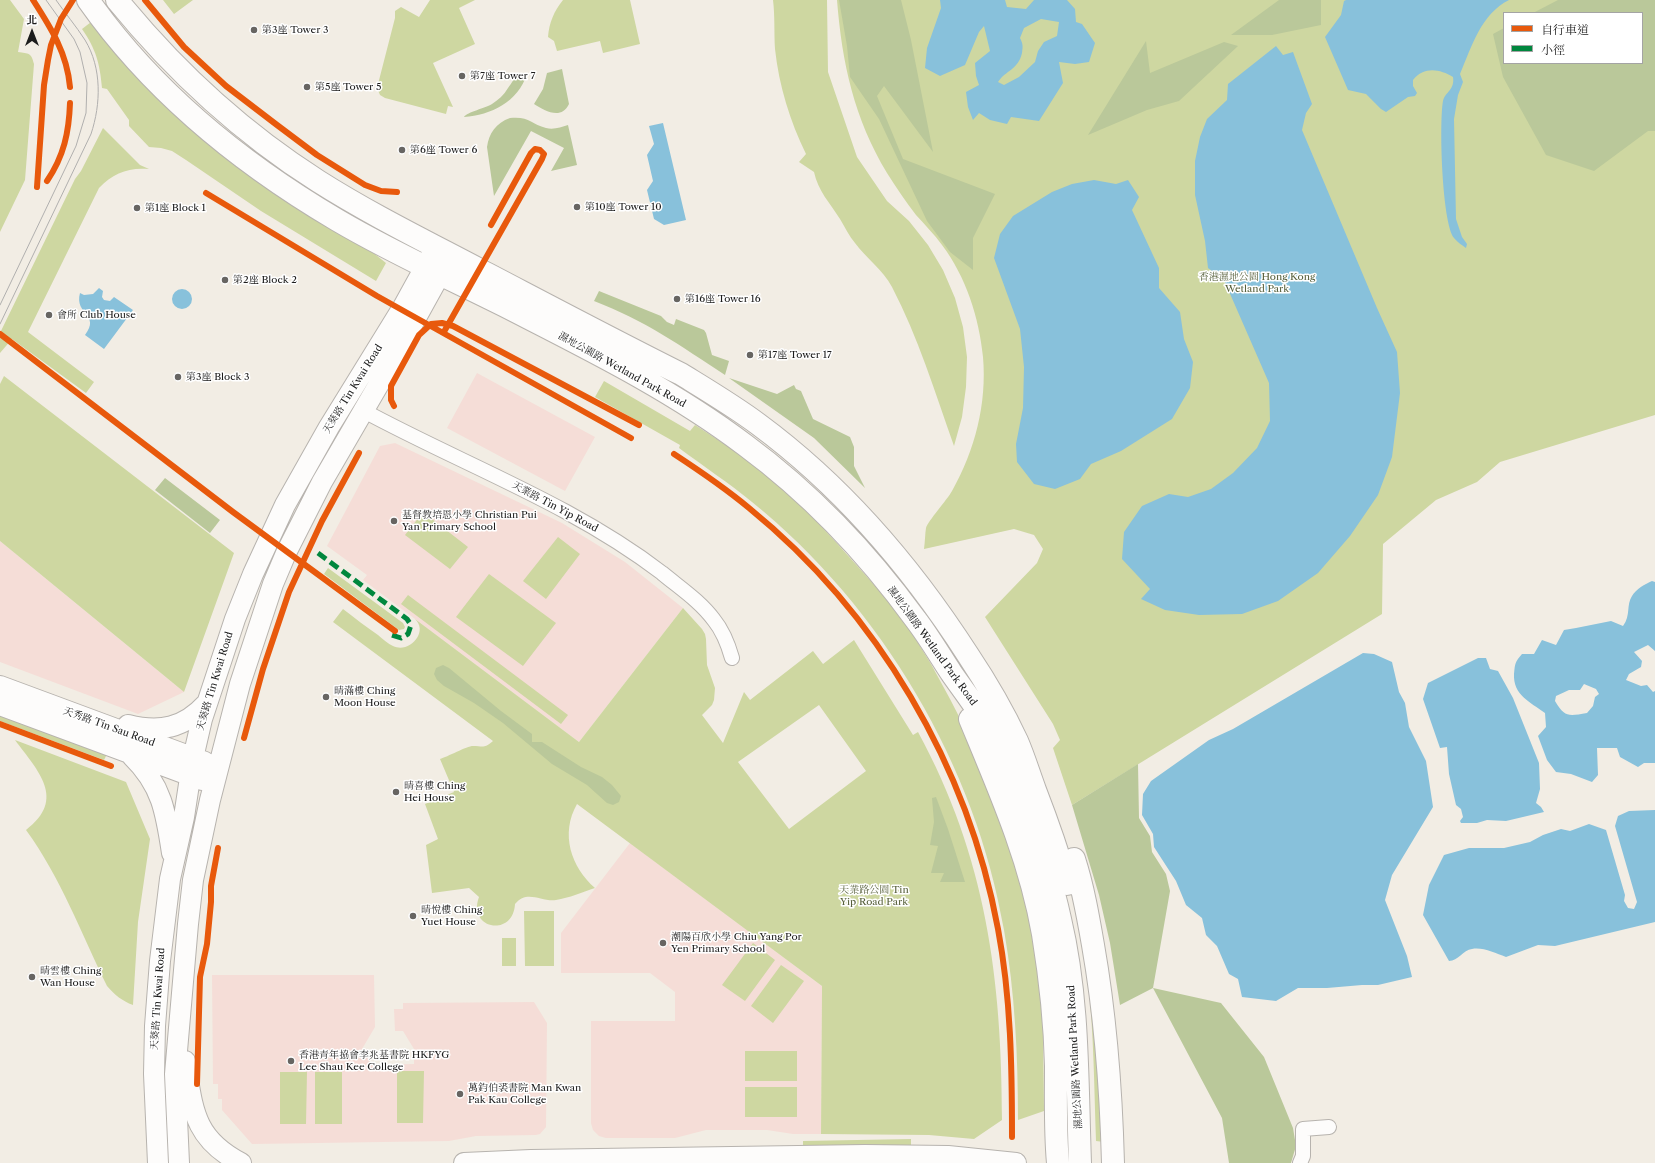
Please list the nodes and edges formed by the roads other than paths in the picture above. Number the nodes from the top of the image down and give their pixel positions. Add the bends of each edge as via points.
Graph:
1 (88, 0) edge
2 (117, 0) edge
3 (444, 251) junction
4 (433, 275) junction
5 (364, 411) junction
6 (732, 658) dead end
7 (952, 673) junction
8 (0, 686) edge
9 (206, 704) junction
10 (0, 705) edge
11 (61, 709) junction
12 (1020, 750) junction
13 (129, 753) junction
14 (192, 767) junction
15 (216, 775) junction
16 (1042, 830) junction
17 (173, 862) junction
18 (179, 1030) junction
19 (1329, 1127) dead end
20 (158, 1163) edge
21 (179, 1163) edge
22 (241, 1163) edge
23 (464, 1163) edge
24 (1016, 1163) edge
25 (1058, 1163) edge
26 (1092, 1163) edge
27 (1300, 1163) edge

1 - 4 main road via 118,39 157,81 236,152 340,222
2 - 3 main road, 濕地公園路 Wetland Park Road via 136,24 189,79 250,133 318,180 379,217
3 - 4 street, 天葵路 Tin Kwai Road
3 - 12 main road, 濕地公園路 Wetland Park Road via 681,374 752,420 794,452 860,516 921,588 979,671
4 - 5 street, 天葵路 Tin Kwai Road
4 - 7 main road, 濕地公園路 Wetland Park Road via 524,328 589,349 681,402 779,471 811,500 868,561 916,620
4 - 9 street, 天葵路 Tin Kwai Road via 403,307 322,439 285,505 237,612
5 - 6 street, 天業路 Tin Yip Road via 565,510 623,546 706,610 722,632
5 - 15 street, 天葵路 Tin Kwai Road via 319,489 273,584 240,684
7 - 16 main road, 濕地公園路 Wetland Park Road via 993,734 1017,786
7 - 25 main road via 1016,834 1039,912 1054,1038
8 - 11 street, 天秀路 Tin Sau Road
9 - 11 street via 194,716 177,725 161,729 128,726 102,716
9 - 14 street, 天葵路 Tin Kwai Road
10 - 13 street, 天秀路 Tin Sau Road
11 - 14 street, 天秀路 Tin Sau Road
12 - 16 main road, 濕地公園路 Wetland Park Road
12 - 26 main road via 1044,779 1075,860 1102,994 1110,1085
13 - 14 street, 天秀路 Tin Sau Road
13 - 17 street via 143,766 161,796
14 - 15 street, 天秀路 Tin Sau Road
14 - 17 street, 天葵路 Tin Kwai Road
15 - 18 street, 天葵路 Tin Kwai Road via 193,880 185,944
16 - 26 main road, 濕地公園路 Wetland Park Road via 1068,888 1082,957 1090,1052
17 - 20 street, 天葵路 Tin Kwai Road via 163,933 155,1026 154,1074
18 - 21 street, 天葵路 Tin Kwai Road via 175,1074
18 - 22 street via 196,1117 211,1142
19 - 27 street via 1303,1129
23 - 24 street via 865,1155 948,1156

